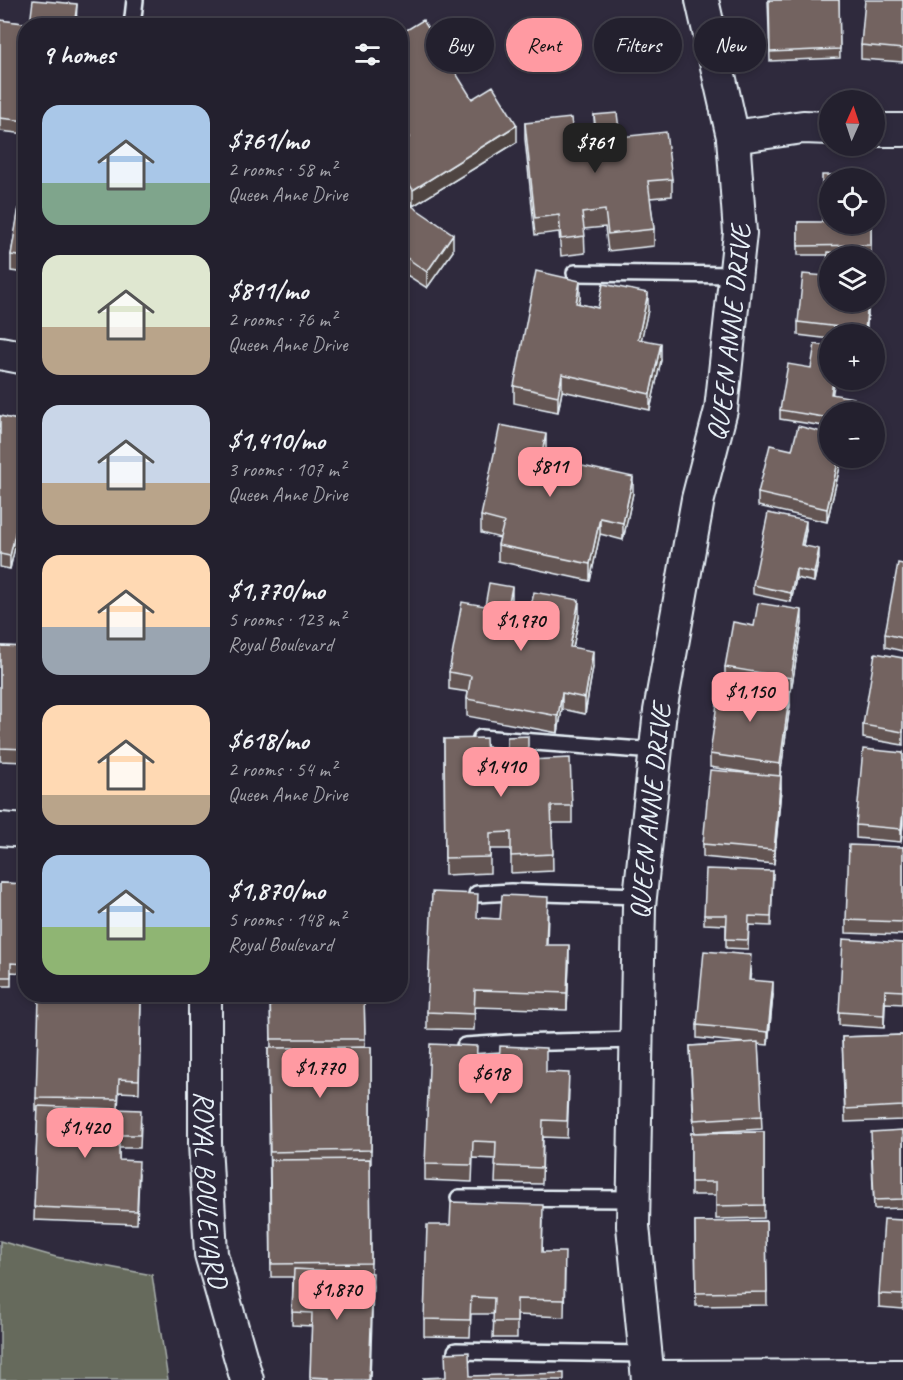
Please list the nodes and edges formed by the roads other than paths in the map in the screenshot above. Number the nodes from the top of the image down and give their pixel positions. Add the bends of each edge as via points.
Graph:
1 (135, 0) edge
2 (702, 0) edge
3 (133, 18) edge
4 (819, 128) edge
5 (885, 130) edge
6 (903, 130) edge
7 (733, 137) junction
8 (575, 273) dead end
9 (736, 275) junction
10 (0, 352) edge
11 (18, 356) edge
12 (481, 738) edge
13 (655, 751) junction
14 (0, 829) edge
15 (18, 830) edge
16 (477, 894) edge
17 (640, 896) junction
18 (205, 1002) edge
19 (637, 1040) junction
20 (465, 1046) edge
21 (459, 1198) dead end
22 (634, 1199) junction
23 (456, 1351) edge
24 (647, 1370) edge
25 (903, 1376) edge
26 (248, 1380) edge

1 - 3 lane
2 - 7 street, QUEEN ANNE DRIVE
4 - 7 street
5 - 6 street
7 - 9 street, QUEEN ANNE DRIVE via 740,233
8 - 9 lane
9 - 13 street, QUEEN ANNE DRIVE via 721,410 698,499
10 - 11 street
12 - 13 lane
13 - 17 street, QUEEN ANNE DRIVE
14 - 15 street
16 - 17 lane
17 - 19 street, QUEEN ANNE DRIVE
18 - 26 street, ROYAL BOULEVARD via 205,1143 211,1254
19 - 20 lane
19 - 22 street, QUEEN ANNE DRIVE
21 - 22 lane
22 - 24 street, QUEEN ANNE DRIVE via 633,1226
23 - 24 lane
24 - 25 street

